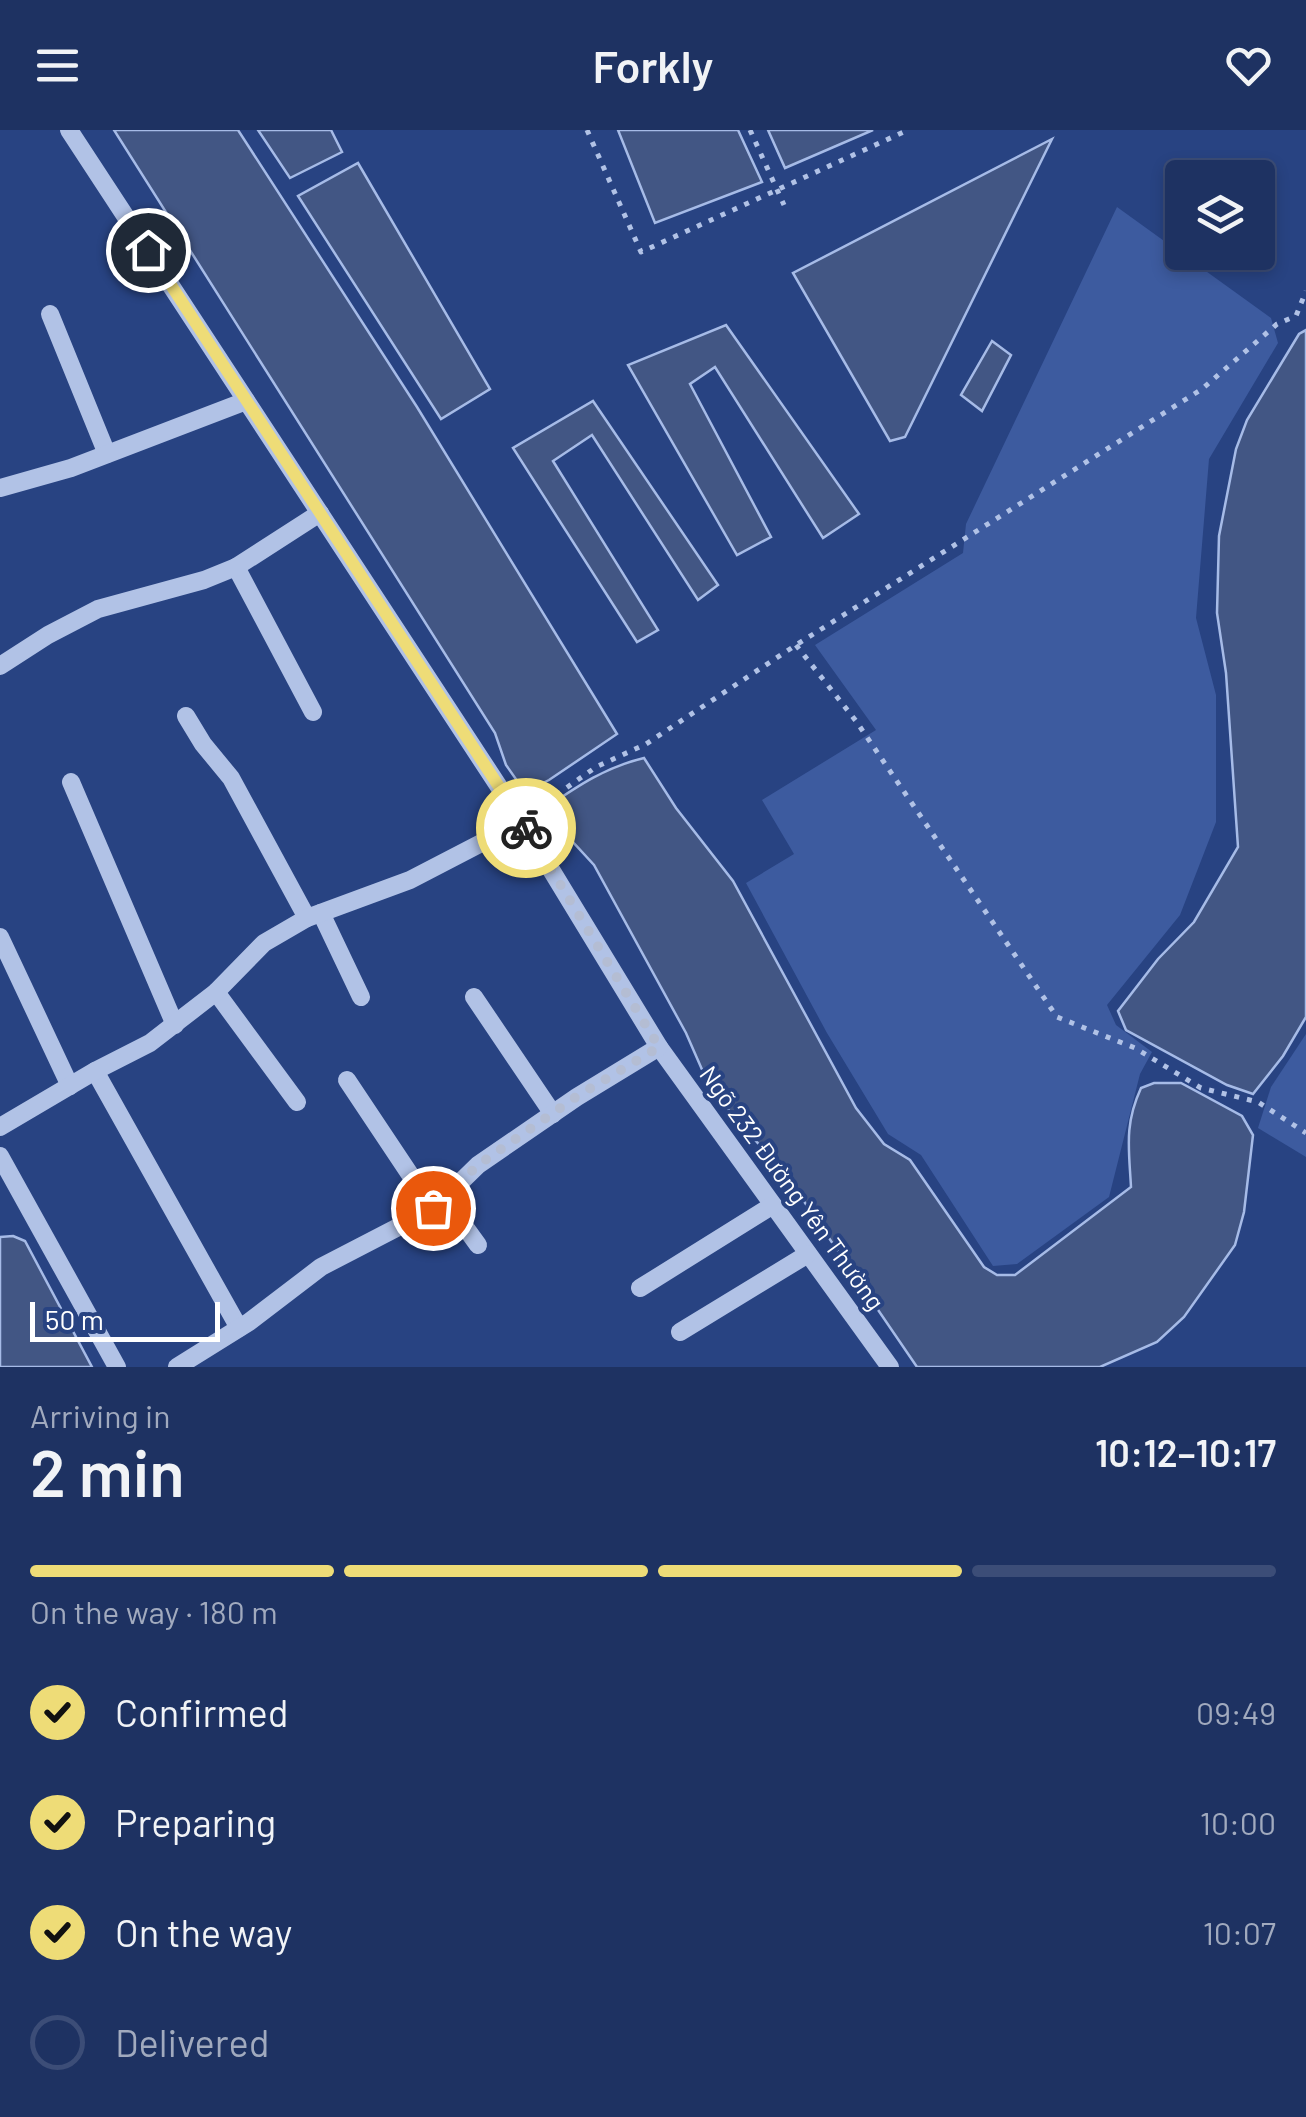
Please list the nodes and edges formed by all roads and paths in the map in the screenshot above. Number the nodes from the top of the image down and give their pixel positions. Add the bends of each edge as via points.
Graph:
1 (69, 130) edge
2 (587, 130) edge
3 (750, 130) edge
4 (908, 130) edge
5 (778, 190) junction
6 (784, 204) dead end
7 (1306, 290) edge
8 (50, 314) dead end
9 (246, 401) junction
10 (107, 454) junction
11 (0, 488) edge
12 (320, 513) junction
13 (236, 567) junction
14 (796, 646) junction
15 (0, 666) edge
16 (313, 712) dead end
17 (186, 716) dead end
18 (72, 782) dead end
19 (522, 822) junction
20 (314, 916) junction
21 (0, 937) edge
22 (216, 992) junction
23 (474, 996) dead end
24 (361, 997) dead end
25 (174, 1024) junction
26 (659, 1047) junction
27 (96, 1071) junction
28 (347, 1080) dead end
29 (70, 1086) junction
30 (297, 1102) dead end
31 (552, 1114) junction
32 (0, 1127) edge
33 (1306, 1133) edge
34 (0, 1156) edge
35 (438, 1203) junction
36 (773, 1206) junction
37 (478, 1245) dead end
38 (808, 1254) junction
39 (640, 1288) dead end
40 (239, 1328) junction
41 (680, 1332) dead end
42 (206, 1359) edge
43 (117, 1367) edge
44 (177, 1367) edge
45 (890, 1367) edge

1 - 9 street, Ngõ 232 Đường Yên Thường
2 - 5 path via 641,252
3 - 5 path
4 - 5 path
5 - 6 path
7 - 14 path via 1296,316 1276,324 1202,389
8 - 10 street
9 - 10 street
9 - 12 street, Ngõ 232 Đường Yên Thường
10 - 11 street
12 - 13 street
12 - 19 street, Ngõ 232 Đường Yên Thường
13 - 15 street via 98,609
13 - 16 street
14 - 19 path via 646,744 596,768
14 - 33 path via 866,735 1058,1017 1135,1048 1200,1088 1258,1102
17 - 20 street
18 - 25 street
19 - 20 street via 410,880
19 - 26 street, Ngõ 232 Đường Yên Thường
20 - 22 street via 264,943
20 - 24 street
21 - 29 street
22 - 25 street
22 - 30 street
23 - 31 street
25 - 27 street
26 - 31 street
26 - 36 street, Ngõ 232 Đường Yên Thường
27 - 29 street
27 - 40 street
28 - 35 street
29 - 32 street
31 - 35 street via 478,1165
34 - 43 street
35 - 37 street
35 - 40 street via 322,1267
36 - 38 street, Ngõ 232 Đường Yên Thường
36 - 39 street
38 - 41 street
38 - 45 street, Ngõ 232 Đường Yên Thường
40 - 42 street
42 - 44 street

